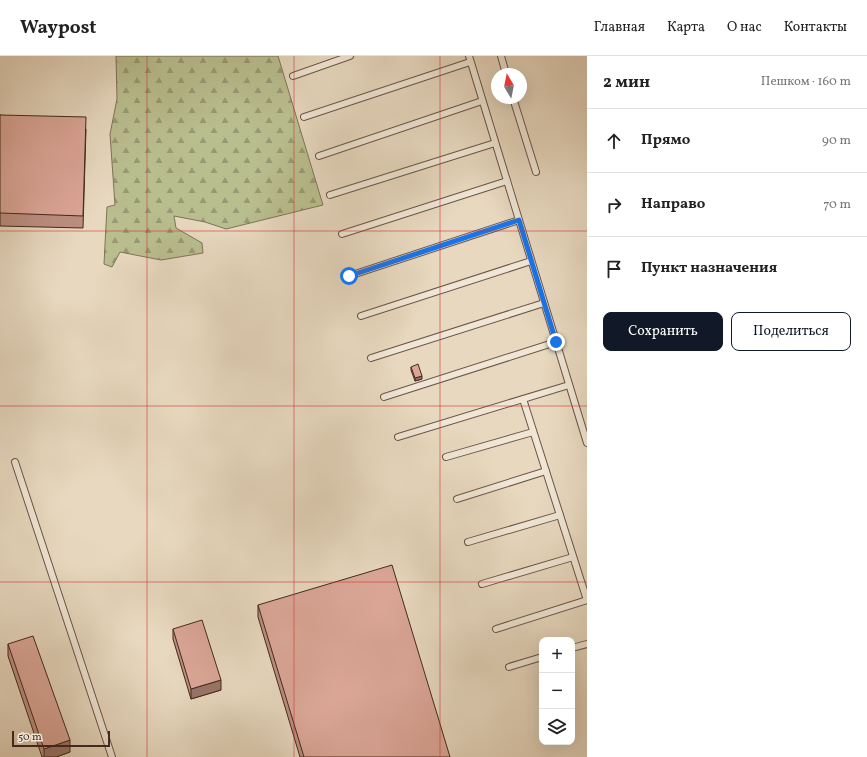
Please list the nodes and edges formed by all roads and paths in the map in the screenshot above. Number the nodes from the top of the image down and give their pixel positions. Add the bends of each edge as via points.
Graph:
1 (350, 56) edge
2 (501, 56) edge
3 (470, 59) edge
4 (504, 68) edge
5 (293, 76) dead end
6 (482, 101) junction
7 (516, 104) edge
8 (304, 117) dead end
9 (495, 143) junction
10 (319, 156) dead end
11 (536, 172) dead end
12 (507, 181) junction
13 (330, 195) dead end
14 (519, 220) junction
15 (342, 234) dead end
16 (532, 261) junction
17 (349, 276) dead end
18 (544, 303) junction
19 (360, 316) dead end
20 (556, 342) junction
21 (371, 358) dead end
22 (569, 386) junction
23 (384, 396) dead end
24 (523, 399) junction
25 (533, 432) junction
26 (398, 437) dead end
27 (587, 443) edge
28 (446, 457) dead end
29 (15, 462) dead end
30 (546, 472) junction
31 (457, 499) dead end
32 (560, 515) junction
33 (468, 542) dead end
34 (573, 558) junction
35 (482, 584) dead end
36 (587, 600) edge
37 (496, 629) dead end
38 (587, 644) edge
39 (575, 647) edge
40 (539, 658) edge
41 (508, 667) dead end
42 (112, 757) edge

1 - 5 lane
2 - 4 lane
3 - 6 lane
3 - 8 lane
6 - 9 lane
6 - 10 lane
7 - 11 lane
9 - 12 lane
9 - 13 lane
12 - 14 lane
12 - 15 lane
14 - 16 lane
14 - 17 lane
16 - 18 lane
16 - 19 lane
18 - 20 lane
18 - 21 lane
20 - 22 lane
20 - 23 lane
22 - 24 lane
22 - 27 lane
24 - 25 lane
24 - 26 lane
25 - 28 lane
25 - 30 lane
29 - 42 lane
30 - 31 lane
30 - 32 lane
32 - 33 lane
32 - 34 lane
34 - 35 lane
34 - 36 lane
36 - 37 lane
38 - 39 lane
40 - 41 lane

